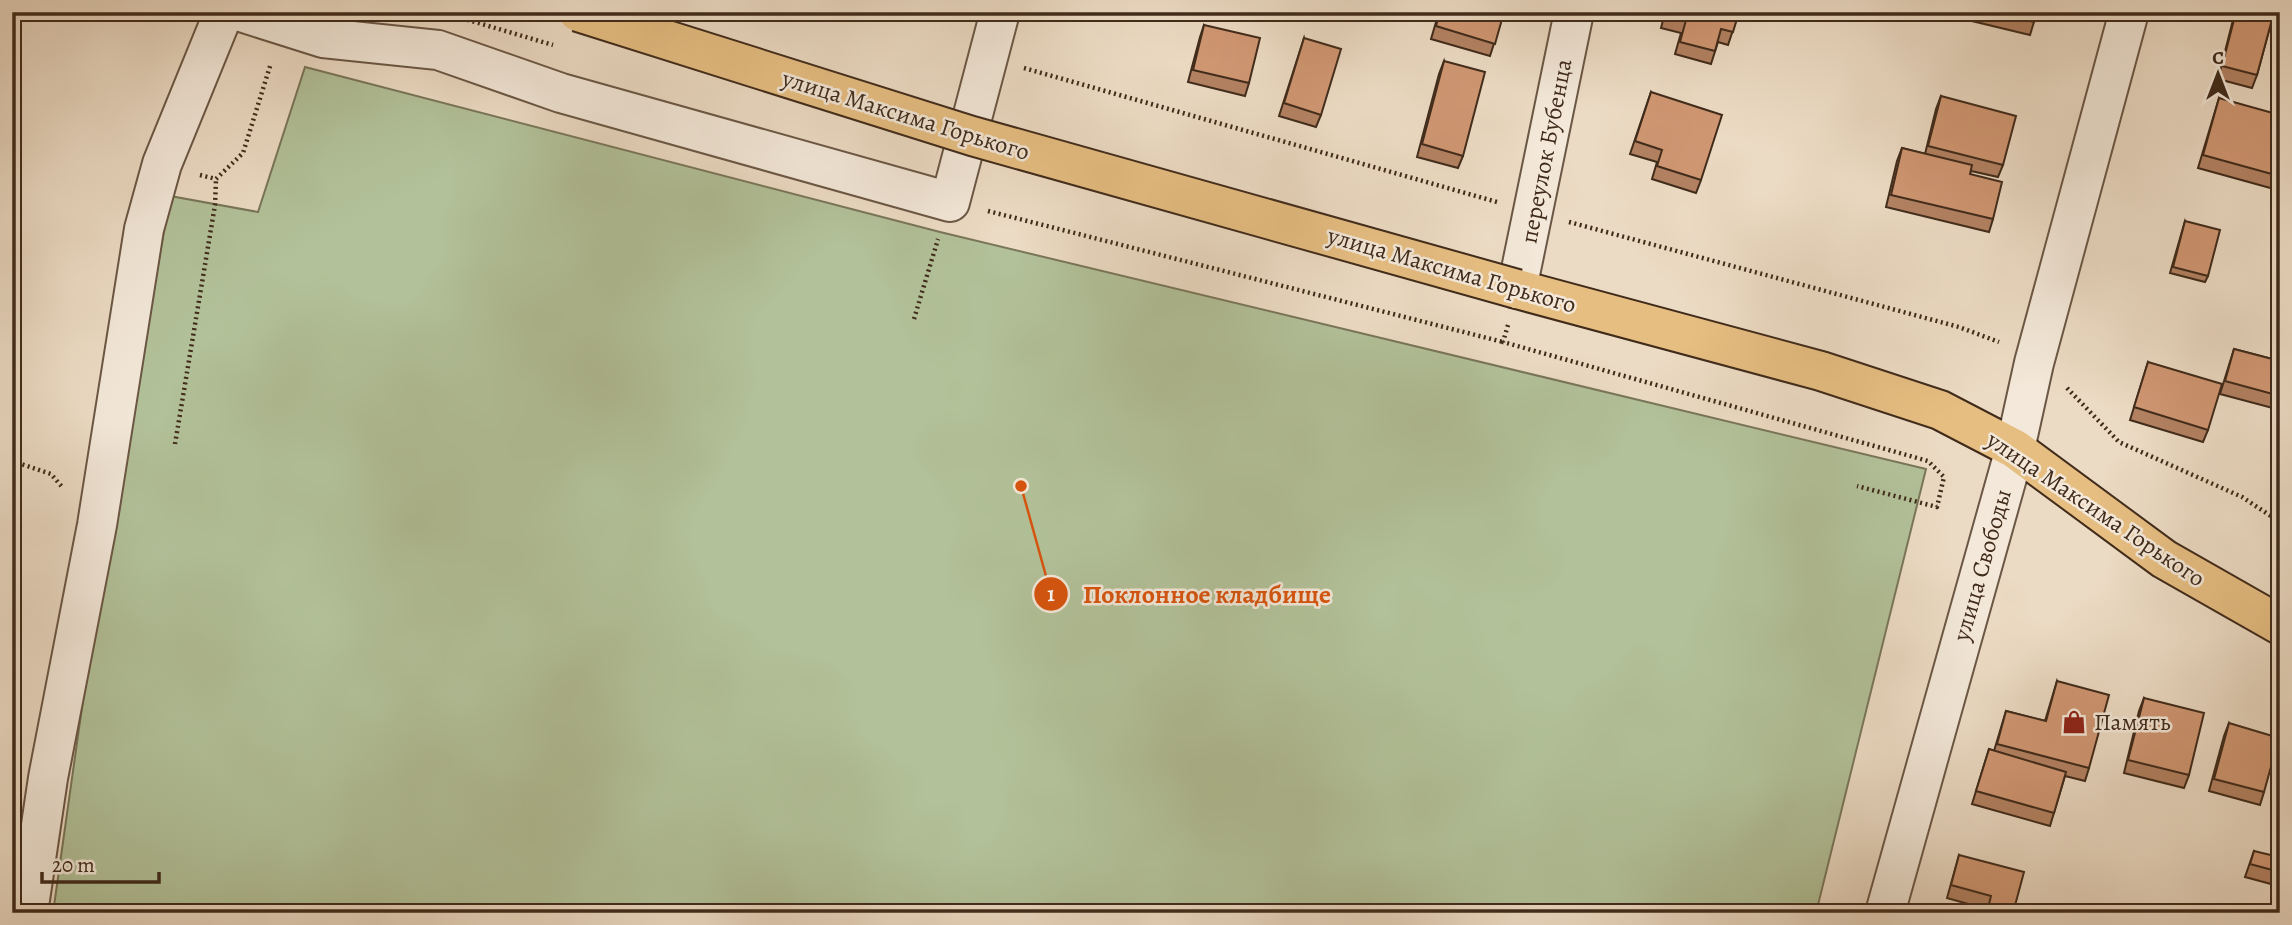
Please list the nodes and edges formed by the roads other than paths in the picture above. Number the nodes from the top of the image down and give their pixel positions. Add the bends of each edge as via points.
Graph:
1 (224, 12) edge
2 (241, 12) edge
3 (578, 12) edge
4 (605, 12) edge
5 (1000, 12) edge
6 (1574, 12) edge
7 (2129, 12) edge
8 (971, 123) junction
9 (1513, 305) junction
10 (2015, 449) junction
11 (2280, 625) edge
12 (28, 913) edge
13 (1885, 913) edge

1 - 12 street via 162,164 144,229
2 - 8 street via 323,38 438,50 561,93 950,202
3 - 9 main road, улица Максима Горького, bridge
4 - 8 street
5 - 8 street
6 - 9 street, переулок Бубенца
7 - 10 street, улица Свободы
9 - 10 main road, улица Максима Горького via 1821,372 1940,410
10 - 11 main road, улица Максима Горького via 2164,559
10 - 13 street, улица Свободы

